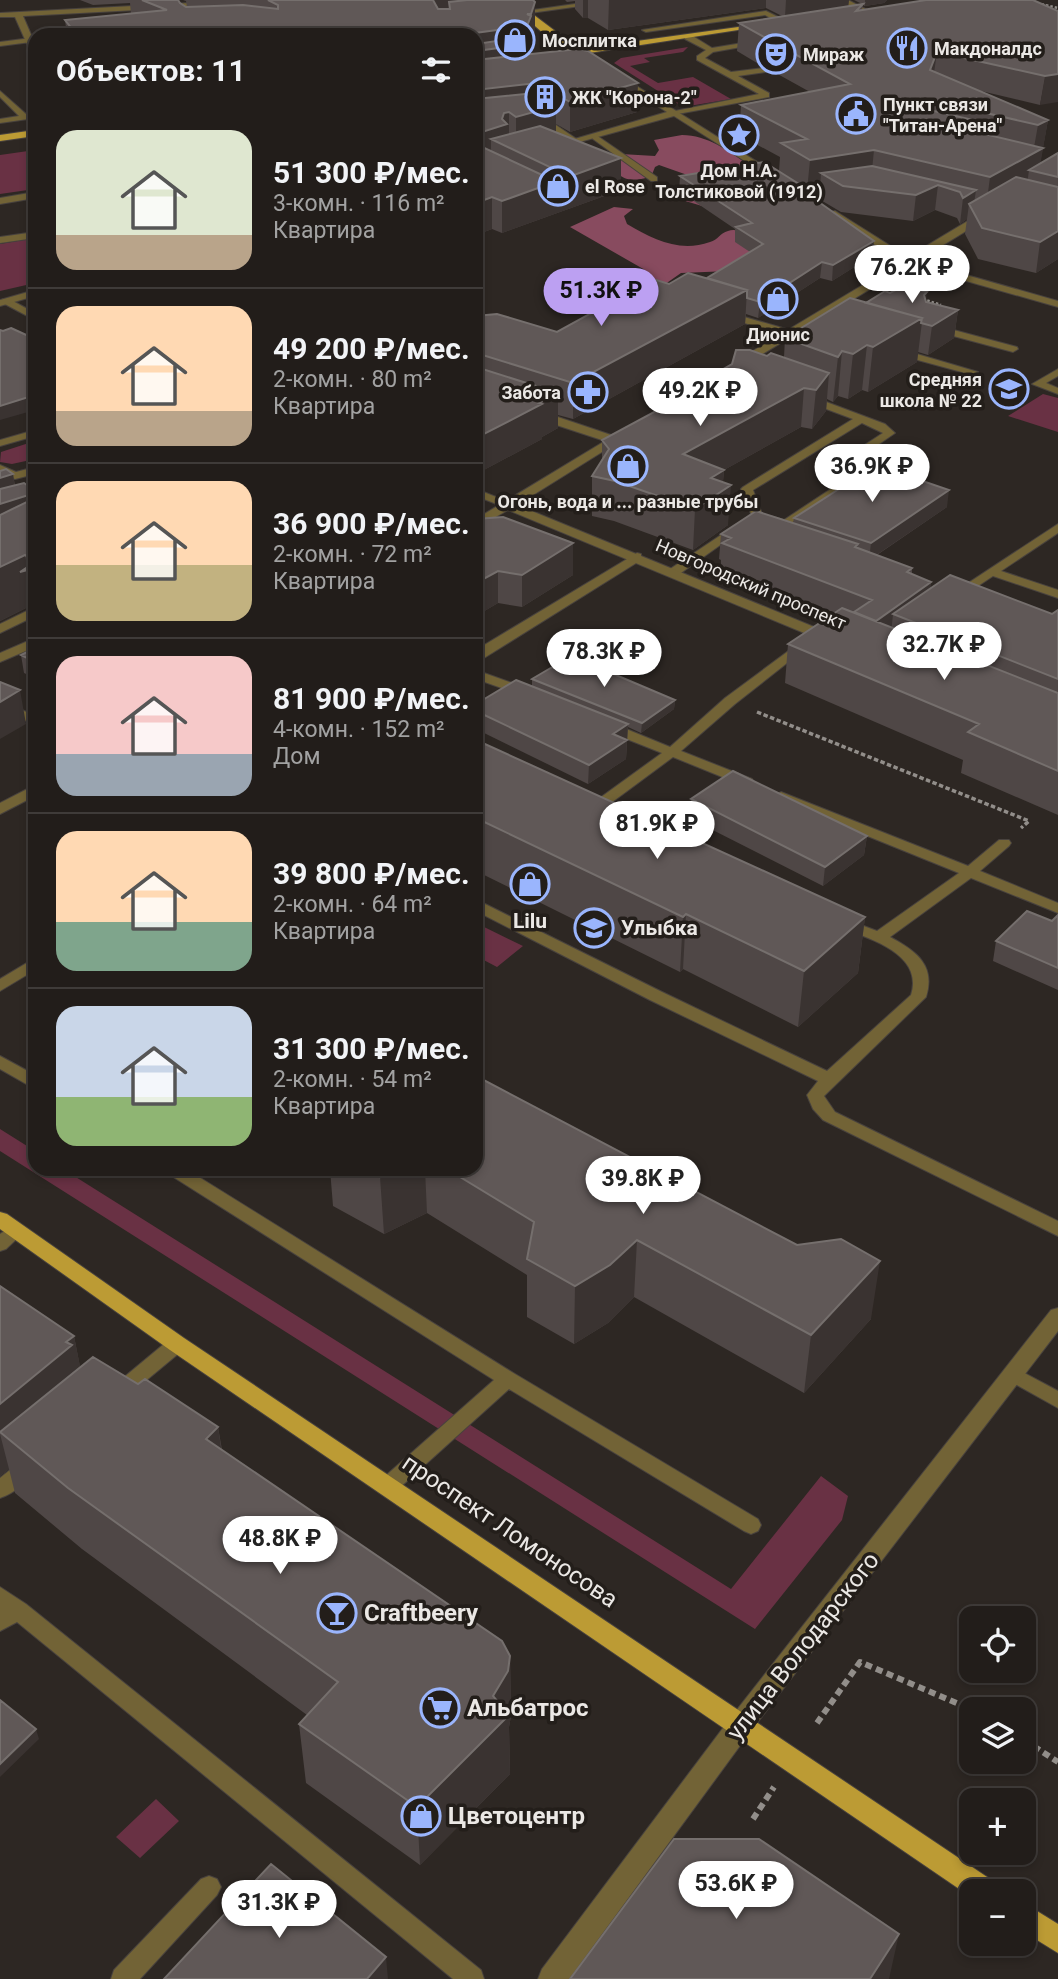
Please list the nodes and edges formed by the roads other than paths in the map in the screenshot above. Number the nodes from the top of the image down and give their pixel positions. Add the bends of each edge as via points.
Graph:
1 (509, 0) edge
2 (620, 0) edge
3 (844, 0) edge
4 (177, 3) edge
5 (220, 4) edge
6 (29, 5) dead end
7 (877, 9) edge
8 (866, 10) junction
9 (18, 14) junction
10 (524, 14) junction
11 (842, 14) edge
12 (0, 15) edge
13 (512, 17) edge
14 (113, 19) edge
15 (795, 21) edge
16 (784, 22) junction
17 (646, 30) dead end
18 (688, 37) junction
19 (28, 40) joint
20 (763, 42) edge
21 (0, 44) edge
22 (711, 50) junction
23 (577, 52) junction
24 (549, 57) edge
25 (592, 61) edge
26 (766, 68) edge
27 (604, 69) edge
28 (729, 75) junction
29 (610, 84) edge
30 (0, 93) edge
31 (650, 97) junction
32 (675, 113) junction
33 (526, 116) edge
34 (25, 117) junction
35 (28, 117) edge
36 (0, 121) edge
37 (28, 134) edge
38 (596, 137) junction
39 (0, 138) edge
40 (577, 142) junction
41 (543, 151) edge
42 (654, 178) dead end
43 (781, 180) edge
44 (28, 196) edge
45 (0, 201) edge
46 (826, 209) edge
47 (975, 211) edge
48 (993, 211) joint
49 (28, 235) edge
50 (0, 240) edge
51 (907, 261) junction
52 (28, 295) edge
53 (3, 302) edge
54 (840, 302) junction
55 (1058, 304) edge
56 (862, 307) edge
57 (709, 310) edge
58 (28, 314) edge
59 (803, 324) junction
60 (926, 325) edge
61 (824, 330) edge
62 (789, 333) junction
63 (886, 348) edge
64 (1013, 349) dead end
65 (727, 372) joint
66 (973, 372) dead end
67 (1058, 372) edge
68 (746, 377) edge
69 (1058, 391) edge
70 (793, 393) edge
71 (521, 409) edge
72 (861, 419) junction
73 (28, 435) edge
74 (0, 443) edge
75 (0, 468) edge
76 (28, 473) edge
77 (483, 495) edge
78 (507, 505) junction
79 (756, 514) junction
80 (483, 520) edge
81 (1058, 528) edge
82 (637, 556) junction
83 (674, 572) junction
84 (993, 572) junction
85 (942, 592) edge
86 (1058, 594) edge
87 (955, 596) junction
88 (944, 606) edge
89 (28, 615) edge
90 (0, 629) edge
91 (817, 634) junction
92 (840, 642) edge
93 (28, 645) edge
94 (483, 652) edge
95 (0, 657) edge
96 (484, 677) dead end
97 (535, 697) edge
98 (0, 704) edge
99 (28, 718) edge
100 (597, 722) edge
101 (672, 752) junction
102 (28, 794) edge
103 (0, 809) edge
104 (590, 818) edge
105 (1004, 843) road end
106 (970, 872) junction
107 (1058, 908) edge
108 (483, 909) edge
109 (829, 917) edge
110 (877, 938) junction
111 (28, 968) edge
112 (0, 986) edge
113 (0, 1061) edge
114 (28, 1079) edge
115 (829, 1079) junction
116 (184, 1176) edge
117 (1058, 1229) edge
118 (5, 1231) edge
119 (1058, 1316) edge
120 (177, 1344) junction
121 (1013, 1374) junction
122 (508, 1379) junction
123 (1058, 1400) edge
124 (101, 1407) edge
125 (40, 1457) edge
126 (389, 1485) junction
127 (0, 1490) edge
128 (751, 1525) dead end
129 (6, 1609) edge
130 (741, 1724) junction
131 (968, 1879) edge
132 (209, 1887) dead end
133 (1036, 1924) edge
134 (1058, 1940) edge
135 (123, 1979) edge
136 (472, 1979) edge
137 (552, 1979) edge

1 - 10 main road
2 - 10 lane
3 - 8 lane
4 - 5 street
4 - 9 street
4 - 14 lane via 181,14
6 - 9 street
7 - 8 main road
8 - 11 main road
9 - 12 street
9 - 19 street
10 - 13 lane
10 - 23 main road
15 - 16 main road
16 - 17 lane via 766,13
16 - 18 main road
18 - 22 lane
18 - 23 main road
19 - 21 lane
20 - 22 lane
22 - 28 lane via 700,58
23 - 24 main road
23 - 25 street
26 - 28 lane
27 - 31 street
28 - 32 lane via 766,95
29 - 31 lane via 626,93
30 - 34 lane
31 - 32 street
32 - 38 street
32 - 43 street
33 - 40 lane via 542,118
34 - 35 lane
34 - 36 lane
37 - 39 main road
38 - 40 street
38 - 42 lane
40 - 41 street
44 - 45 lane
46 - 51 street
47 - 48 lane
48 - 51 street
49 - 50 lane
51 - 54 street
51 - 55 street
52 - 53 street
53 - 58 lane
54 - 56 lane
54 - 59 street
57 - 62 lane
59 - 61 lane
59 - 62 street
60 - 64 lane
62 - 65 street
63 - 66 lane
65 - 68 lane
67 - 69 lane via 1037,384
70 - 72 lane
71 - 78 street via 620,437
72 - 79 lane via 747,489
72 - 79 lane via 890,433 850,459 858,476 785,524
73 - 74 lane
75 - 76 lane via 15,476
77 - 78 lane
78 - 80 street
78 - 82 street, Новгородский проспект
79 - 83 lane
81 - 84 lane
82 - 83 street, Новгородский проспект
82 - 94 lane
83 - 91 street, Новгородский проспект
84 - 86 lane
84 - 87 lane
85 - 87 lane
87 - 88 lane
89 - 90 lane
91 - 92 street, Новгородский проспект
91 - 101 lane
93 - 95 lane
96 - 97 lane
98 - 99 lane
100 - 101 lane
101 - 104 lane
101 - 106 lane
102 - 103 street
105 - 106 lane
106 - 107 lane
106 - 110 lane
108 - 115 lane
109 - 110 lane
110 - 115 lane via 906,953 922,969 925,984 918,996
111 - 112 lane
113 - 114 lane
115 - 117 lane via 815,1095 829,1116
116 - 122 lane
118 - 120 main road, проспект Ломоносова
119 - 121 street, улица Володарского
120 - 124 lane
120 - 126 main road, проспект Ломоносова
121 - 123 lane
121 - 130 street, улица Володарского
122 - 126 lane
122 - 128 lane
125 - 127 lane
126 - 130 main road, проспект Ломоносова
129 - 136 lane
130 - 131 main road, проспект Ломоносова
130 - 137 street, улица Володарского
132 - 135 lane
133 - 134 main road

